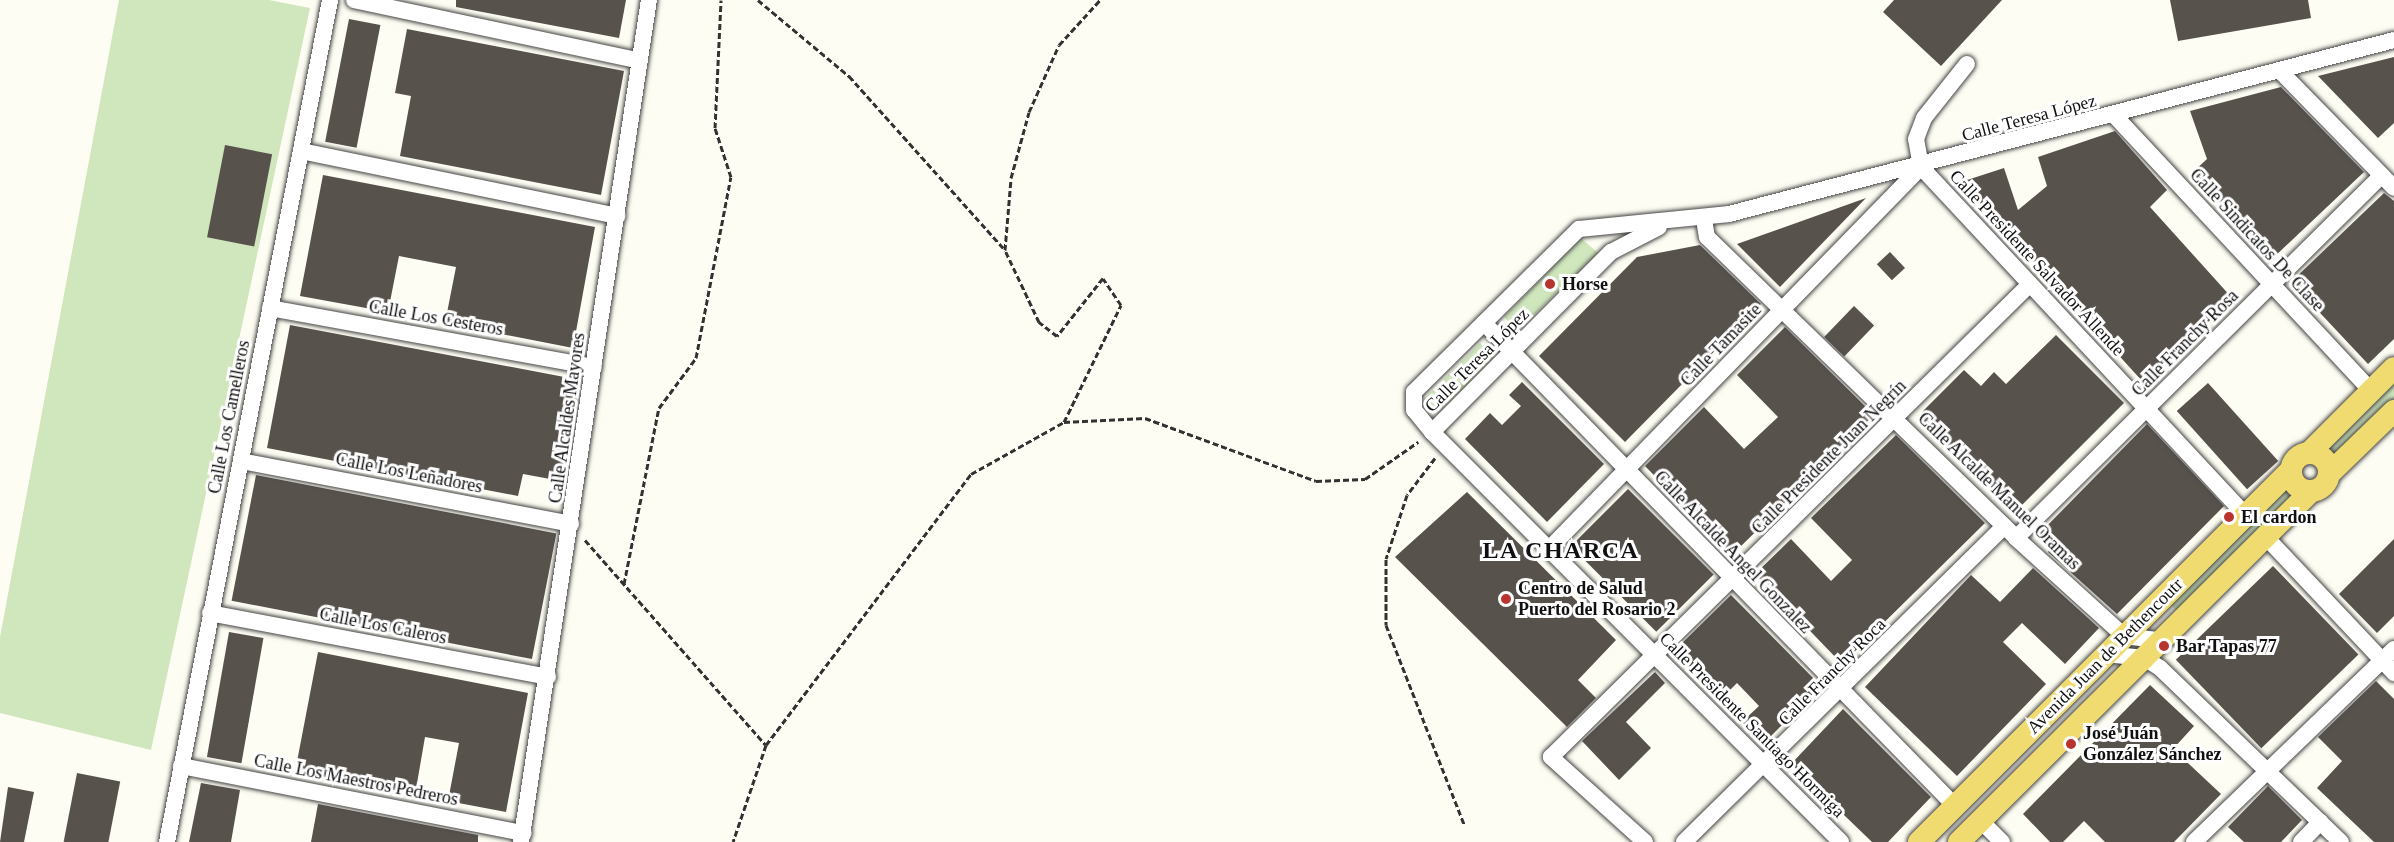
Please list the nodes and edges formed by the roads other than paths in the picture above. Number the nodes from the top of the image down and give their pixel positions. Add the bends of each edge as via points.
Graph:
1 (330, 0) edge
2 (354, 0) edge
3 (649, 0) edge
4 (2394, 40) edge
5 (640, 61) junction
6 (1966, 64) dead end
7 (2280, 71) junction
8 (2114, 115) junction
9 (301, 151) junction
10 (1921, 167) junction
11 (2382, 175) junction
12 (2394, 188) edge
13 (617, 216) junction
14 (1704, 219) junction
15 (1671, 222) junction
16 (2030, 284) junction
17 (2272, 285) junction
18 (270, 308) junction
19 (1781, 311) junction
20 (1484, 323) junction
21 (1512, 352) junction
22 (594, 367) junction
23 (2394, 368) edge
24 (2371, 392) junction
25 (2146, 409) junction
26 (2394, 411) edge
27 (1896, 418) junction
28 (1432, 432) junction
29 (2309, 453) junction
30 (241, 461) junction
31 (1627, 469) junction
32 (2291, 470) junction
33 (2329, 474) junction
34 (2311, 491) junction
35 (2247, 516) junction
36 (571, 524) junction
37 (2010, 532) junction
38 (2264, 535) junction
39 (1549, 549) junction
40 (1732, 580) junction
41 (210, 613) junction
42 (2124, 636) junction
43 (2159, 640) junction
44 (2106, 654) junction
45 (1655, 656) junction
46 (2144, 658) junction
47 (2390, 661) edge
48 (548, 677) junction
49 (1840, 692) junction
50 (181, 766) junction
51 (1764, 766) junction
52 (2266, 769) junction
53 (1956, 807) junction
54 (1980, 820) junction
55 (2320, 822) junction
56 (522, 838) edge
57 (167, 842) edge
58 (1645, 842) edge
59 (1684, 842) edge
60 (1841, 842) edge
61 (1918, 842) edge
62 (1959, 842) edge
63 (2002, 842) edge
64 (2194, 842) edge
65 (2301, 842) edge
66 (2341, 842) edge

1 - 9 street, Calle Los Camelleros
2 - 5 street
3 - 5 street, Calle Alcaldes Mayores
4 - 7 street, Calle Teresa López
5 - 13 street, Calle Alcaldes Mayores
6 - 10 street via 1924,118 1916,139
7 - 8 street, Calle Teresa López
7 - 11 street
8 - 10 street, Calle Teresa López
8 - 17 street, Calle Sindicatos De Clase
9 - 13 street
9 - 18 street, Calle Los Camelleros
10 - 14 street, Calle Teresa López
10 - 16 street, Calle Presidente Salvador Allende
10 - 19 street, Calle Tamasite
11 - 12 street
11 - 17 street, Calle Franchy Rosa
13 - 22 street, Calle Alcaldes Mayores
14 - 15 street, Calle Teresa López
14 - 19 street, Calle Alcalde Manuel Oramas via 1707,237
15 - 20 street, Calle Teresa López via 1579,229
15 - 21 street, Calle Teresa López via 1611,252
16 - 25 street, Calle Presidente Salvador Allende
16 - 27 street, Calle Presidente Juan Negrín
17 - 24 street, Calle Sindicatos De Clase
17 - 25 street, Calle Franchy Rosa
18 - 22 street, Calle Los Cesteros
18 - 30 street, Calle Los Camelleros
19 - 27 street, Calle Alcalde Manuel Oramas
19 - 31 street, Calle Tamasite
20 - 21 street, Calle Alcalde Angel Gonzalez
20 - 28 street, Calle Teresa López via 1414,392 1414,410
21 - 28 street, Calle Teresa López
21 - 31 street, Calle Alcalde Angel Gonzalez
22 - 36 street, Calle Alcaldes Mayores
23 - 24 main road
24 - 29 main road
25 - 35 street, Calle Presidente Salvador Allende
25 - 37 street, Calle Franchy Rosa
26 - 33 main road
27 - 37 street, Calle Alcalde Manuel Oramas
27 - 40 street, Calle Presidente Juan Negrín
28 - 39 street, Calle Presidente Santiago Hormiga
29 - 32 main road
29 - 33 main road via 2324,459
30 - 36 street, Calle Los Leñadores
30 - 41 street, Calle Los Camelleros
31 - 39 street, Calle Tamasite
31 - 40 street, Calle Alcalde Angel Gonzalez
32 - 34 main road via 2297,485
32 - 35 main road, Avenida Juan de Bethencoutr
33 - 34 main road via 2326,482
34 - 38 main road, Avenida Juan de Bethencoutr
35 - 42 main road, Avenida Juan de Bethencoutr
36 - 48 street, Calle Alcaldes Mayores
37 - 42 street, Calle Alcalde Manuel Oramas
37 - 49 street, Calle Franchy Roca
38 - 43 main road, Avenida Juan de Bethencoutr
38 - 47 street
39 - 45 street, Calle Presidente Santiago Hormiga
40 - 45 street, Calle Presidente Juan Negrín
40 - 49 street, Calle Alcalde Angel Gonzalez
41 - 48 street, Calle Los Caleros
41 - 50 street, Calle Los Camelleros
42 - 43 street
42 - 44 main road, Avenida Juan de Bethencoutr
43 - 46 main road, Avenida Juan de Bethencoutr
44 - 46 street
44 - 53 main road, Avenida Juan de Bethencoutr
45 - 51 street, Calle Presidente Santiago Hormiga
45 - 58 street, Calle Presidente Juan Negrín via 1551,757
46 - 52 street
46 - 54 main road, Avenida Juan de Bethencoutr
47 - 52 street
48 - 56 street, Calle Alcaldes Mayores
49 - 51 street, Calle Franchy Roca
49 - 53 street, Calle Alcalde Angel Gonzalez
50 - 56 street, Calle Los Maestros Pedreros
50 - 57 street, Calle Los Camelleros
51 - 59 street, Calle Franchy Roca
51 - 60 street, Calle Presidente Santiago Hormiga
52 - 55 street
52 - 64 street
53 - 61 main road, Avenida Juan de Bethencoutr
54 - 62 main road, Avenida Juan de Bethencoutr
54 - 63 street
55 - 65 street
55 - 66 street

